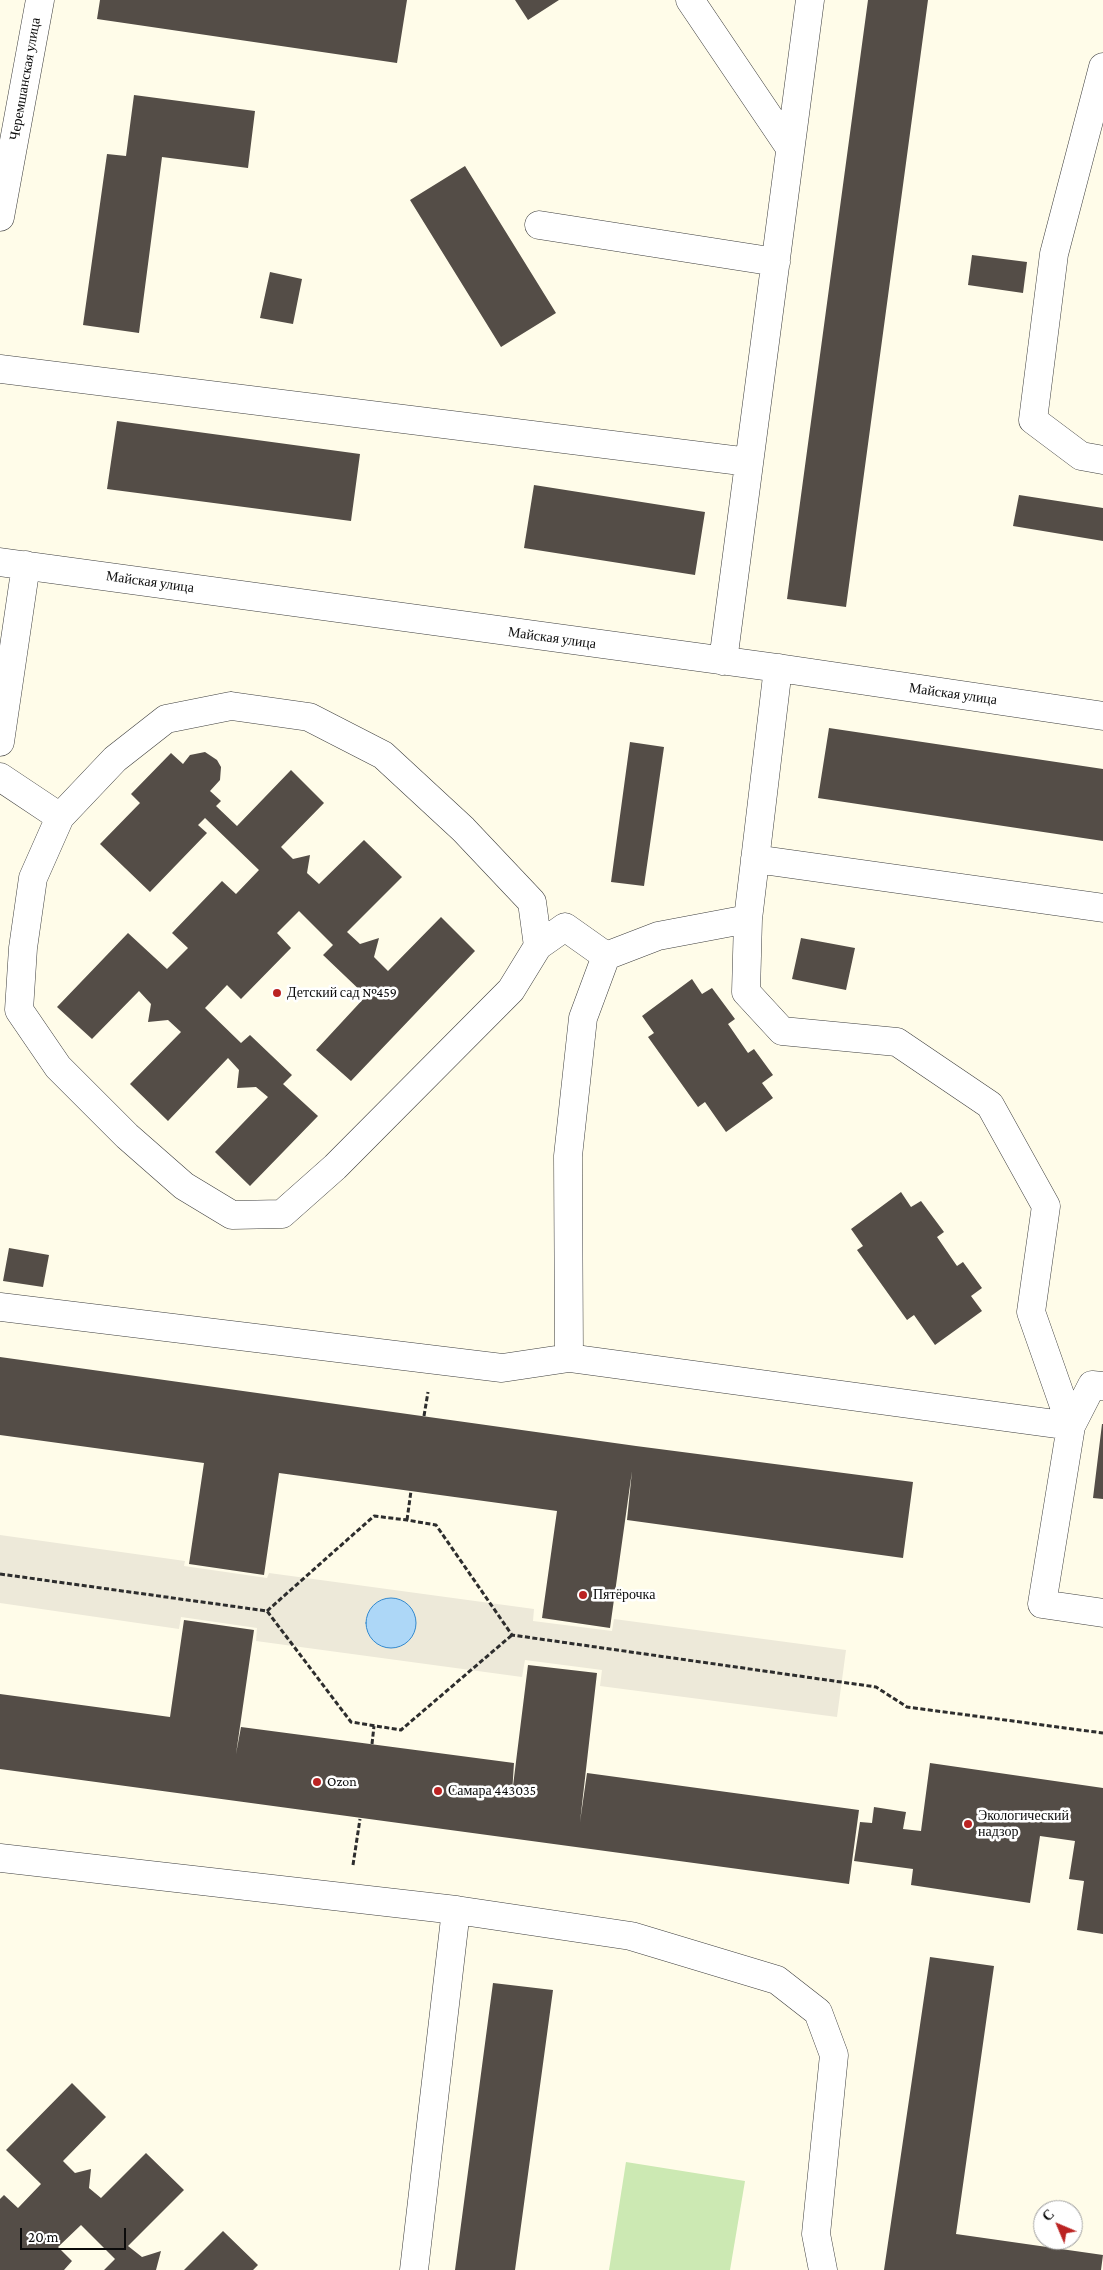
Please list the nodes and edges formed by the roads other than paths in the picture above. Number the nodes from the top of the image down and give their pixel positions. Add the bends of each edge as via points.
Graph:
1 (40, 0) edge
2 (690, 0) edge
3 (810, 0) edge
4 (1103, 68) edge
5 (790, 148) junction
6 (0, 217) edge
7 (539, 226) dead end
8 (776, 262) junction
9 (0, 369) edge
10 (1103, 460) edge
11 (749, 462) junction
12 (13, 563) edge
13 (723, 661) junction
14 (778, 668) junction
15 (1103, 716) edge
16 (0, 742) edge
17 (0, 777) edge
18 (60, 816) junction
19 (755, 859) junction
20 (1103, 908) edge
21 (748, 919) junction
22 (538, 946) junction
23 (606, 956) junction
24 (0, 1307) edge
25 (569, 1358) junction
26 (1103, 1386) edge
27 (1071, 1426) junction
28 (1103, 1613) edge
29 (0, 1858) edge
30 (456, 1910) junction
31 (414, 2270) edge
32 (823, 2270) edge

1 - 6 street, Черемшанская улица
2 - 5 street
3 - 5 street
4 - 10 street via 1054,254 1033,420 1081,456
5 - 8 street
7 - 8 street
8 - 11 street
9 - 11 street
11 - 13 street
12 - 13 street, Майская улица
12 - 16 street
13 - 14 street, Майская улица
14 - 15 street, Майская улица
14 - 19 street
17 - 18 street
18 - 22 street via 115,759 166,719 230,706 309,717 383,755 463,829 532,902
18 - 22 street via 34,878 23,948 19,1010 58,1067 127,1136 184,1186 232,1215 282,1214 336,1167 511,990
19 - 20 street
19 - 21 street
21 - 23 street via 658,936
21 - 27 street via 746,992 782,1031 897,1042 990,1105 1046,1206 1031,1312
22 - 23 street via 565,927
23 - 25 street via 583,1018 568,1156
24 - 25 street via 502,1368
25 - 27 street
26 - 27 street via 1092,1385
27 - 28 street via 1042,1604
29 - 30 street
30 - 31 street
30 - 32 street via 631,1936 777,1980 818,2012 834,2055 816,2234

